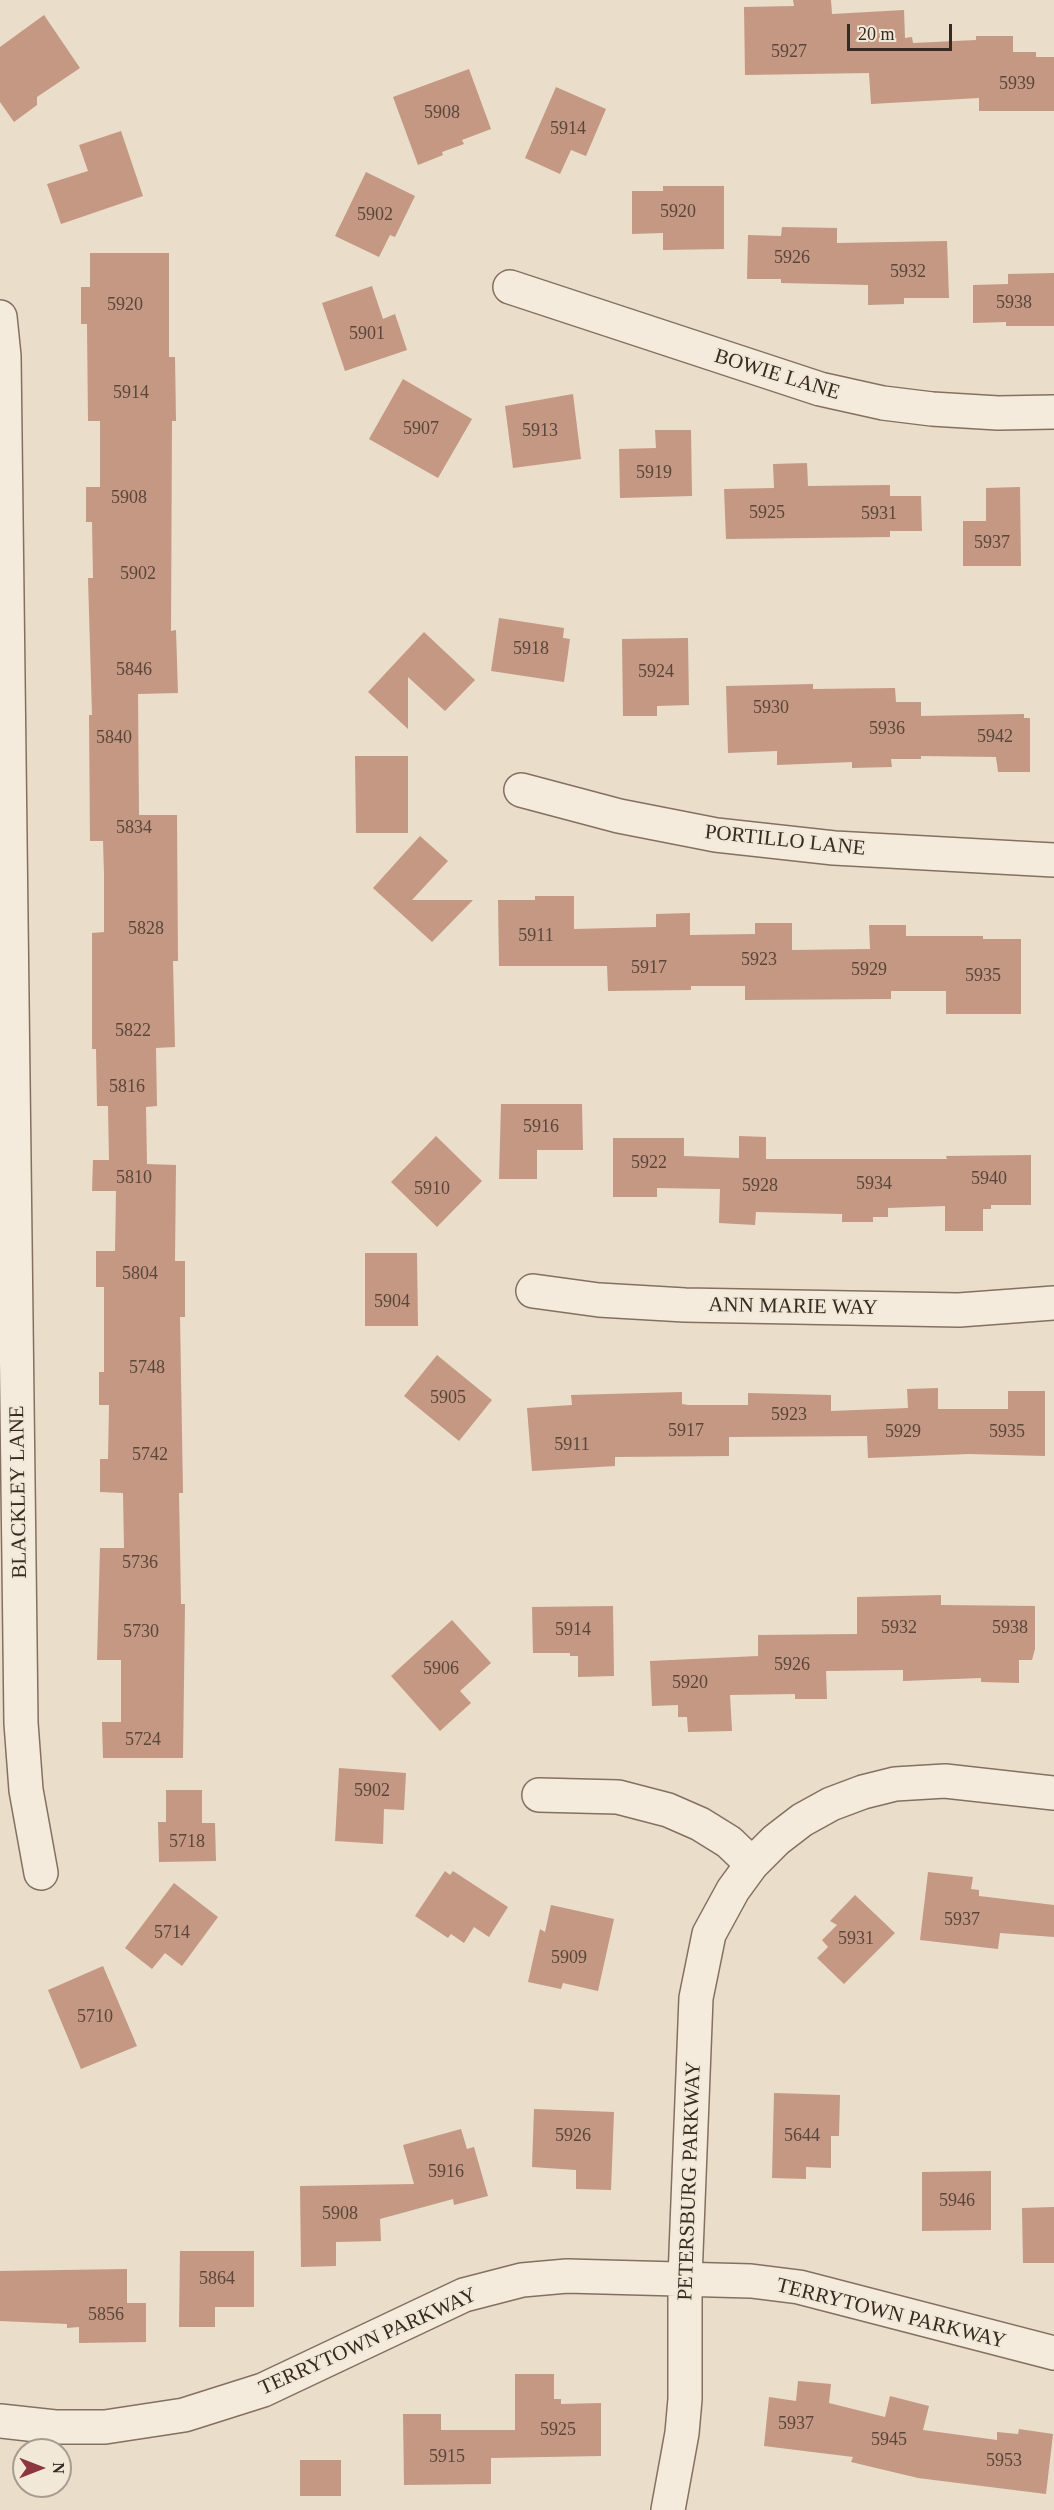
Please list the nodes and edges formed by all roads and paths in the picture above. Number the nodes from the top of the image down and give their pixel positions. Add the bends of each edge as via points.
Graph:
1 (510, 287) dead end
2 (0, 317) edge
3 (1054, 412) edge
4 (521, 790) dead end
5 (1054, 860) edge
6 (533, 1291) dead end
7 (1054, 1302) edge
8 (8, 1330) edge
9 (1054, 1793) edge
10 (539, 1795) dead end
11 (752, 1864) junction
12 (41, 1873) dead end
13 (685, 2278) junction
14 (1054, 2353) edge
15 (0, 2421) edge
16 (668, 2510) edge

1 - 3 street, BOWIE LANE via 820,390 932,409
2 - 8 street, BLACKLEY LANE via 4,368
4 - 5 street, PORTILLO LANE via 619,816 716,835 834,848
6 - 7 street, ANN MARIE WAY via 685,1305 959,1310
8 - 12 street, BLACKLEY LANE via 21,1723 26,1790
9 - 11 street, PETERSBURG PARKWAY via 945,1781 879,1787 831,1804 802,1820
10 - 11 street via 618,1797 668,1810 729,1842
11 - 13 street, PETERSBURG PARKWAY via 709,1935 698,1982
13 - 14 street, TERRYTOWN PARKWAY via 799,2287
13 - 15 street, TERRYTOWN PARKWAY via 567,2276 493,2287 451,2301 263,2390 168,2419 89,2427
13 - 16 street, PETERSBURG PARKWAY via 685,2399

